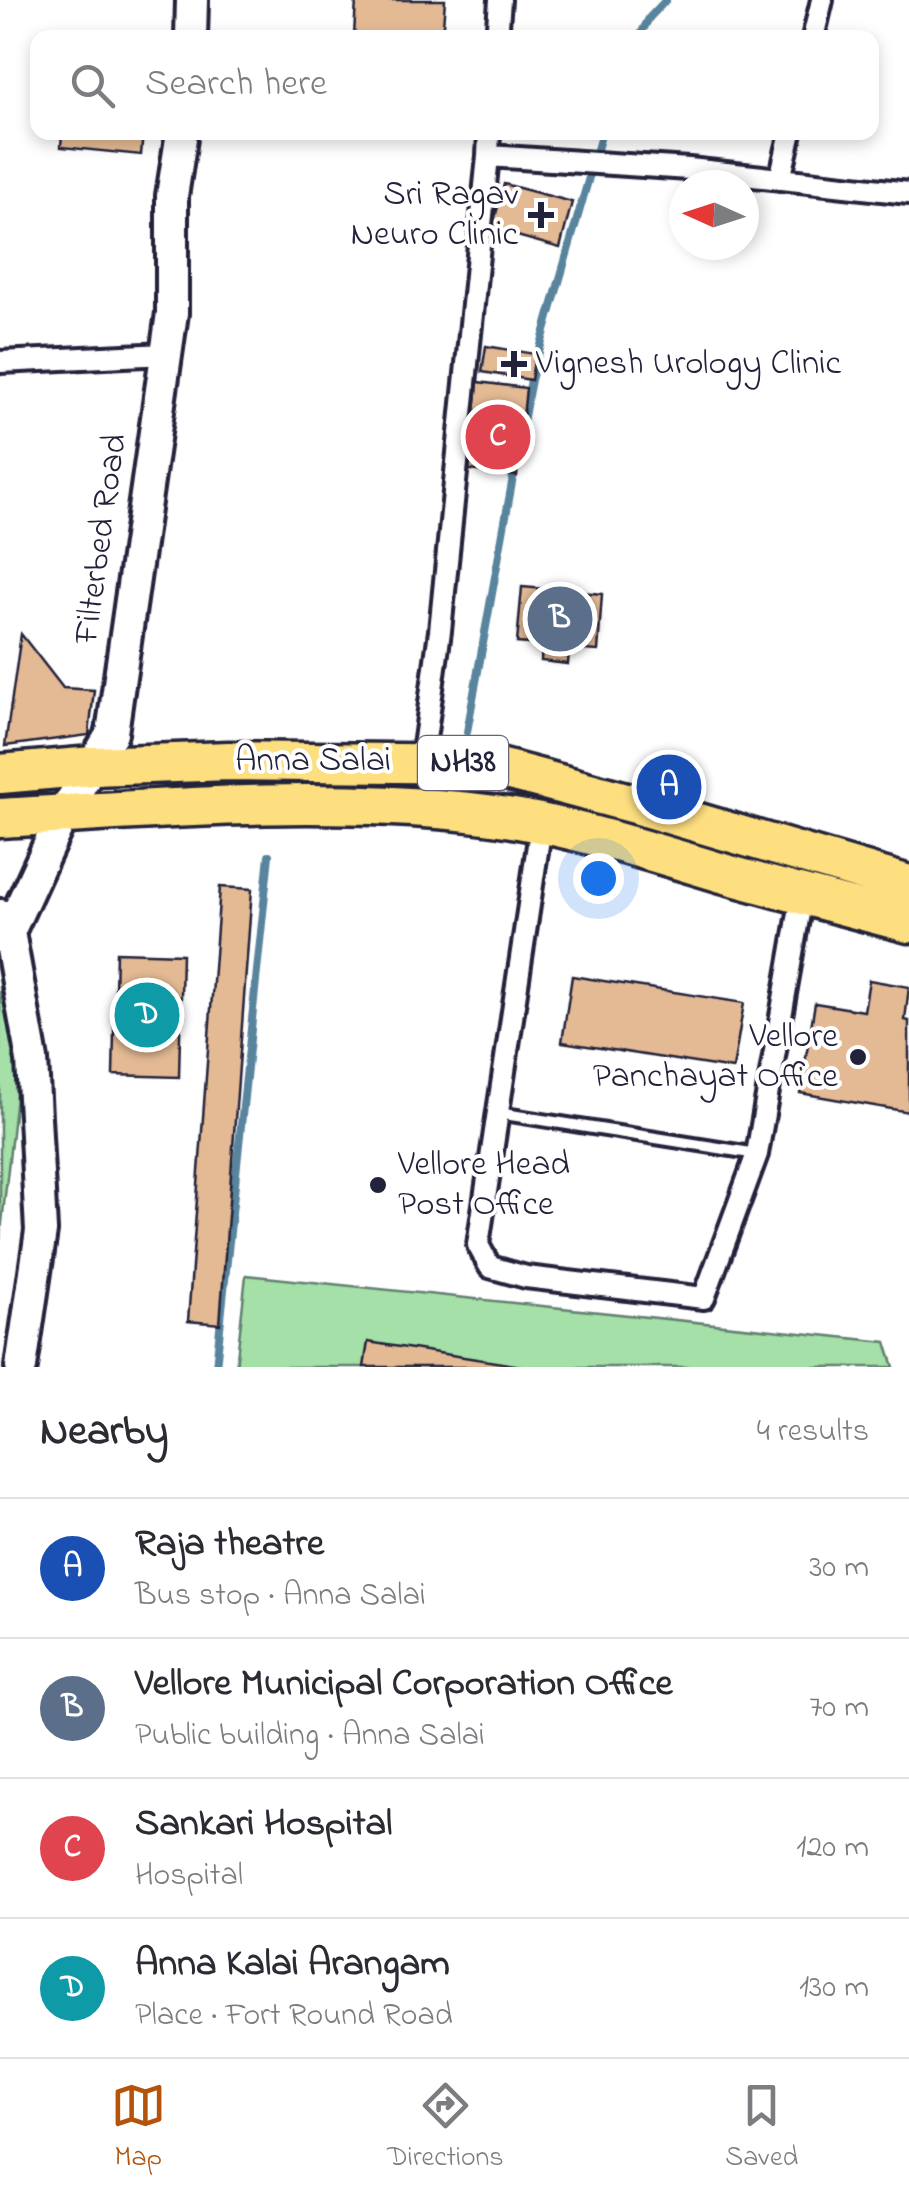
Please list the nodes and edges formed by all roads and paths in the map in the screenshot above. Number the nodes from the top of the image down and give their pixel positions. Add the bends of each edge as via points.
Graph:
1 (192, 0) edge
2 (500, 0) edge
3 (822, 0) edge
4 (191, 30) edge
5 (498, 30) edge
6 (815, 30) edge
7 (181, 140) edge
8 (489, 140) edge
9 (788, 140) edge
10 (488, 156) junction
11 (780, 178) junction
12 (909, 193) edge
13 (166, 354) junction
14 (0, 362) edge
15 (422, 762) junction
16 (93, 766) junction
17 (0, 774) edge
18 (63, 814) junction
19 (0, 818) edge
20 (541, 824) junction
21 (909, 885) edge
22 (802, 896) junction
23 (5, 922) edge
24 (909, 923) edge
25 (497, 1113) junction
26 (757, 1154) junction
27 (20, 1367) edge

1 - 4 main road
2 - 5 street
3 - 6 street
7 - 13 main road, Filterbed Road
8 - 10 street
9 - 11 street
10 - 11 street
10 - 15 street
11 - 12 street
13 - 14 street
13 - 16 main road, Filterbed Road via 112,734
15 - 16 highway, Anna Salai / NH38
15 - 21 highway, Anna Salai / NH38 via 484,764
16 - 17 highway, Anna Salai / NH38
16 - 18 main road, Filterbed Road
18 - 19 highway, Anna Salai / NH38
18 - 20 highway, Anna Salai / NH38 via 337,804 470,812
18 - 23 main road, Filterbed Road
20 - 22 highway, Anna Salai / NH38
20 - 25 street
22 - 24 highway, Anna Salai / NH38
22 - 26 street
23 - 27 main road via 32,1060 41,1231
25 - 26 lane
25 - 26 street via 478,1244 490,1266 526,1278 704,1298

